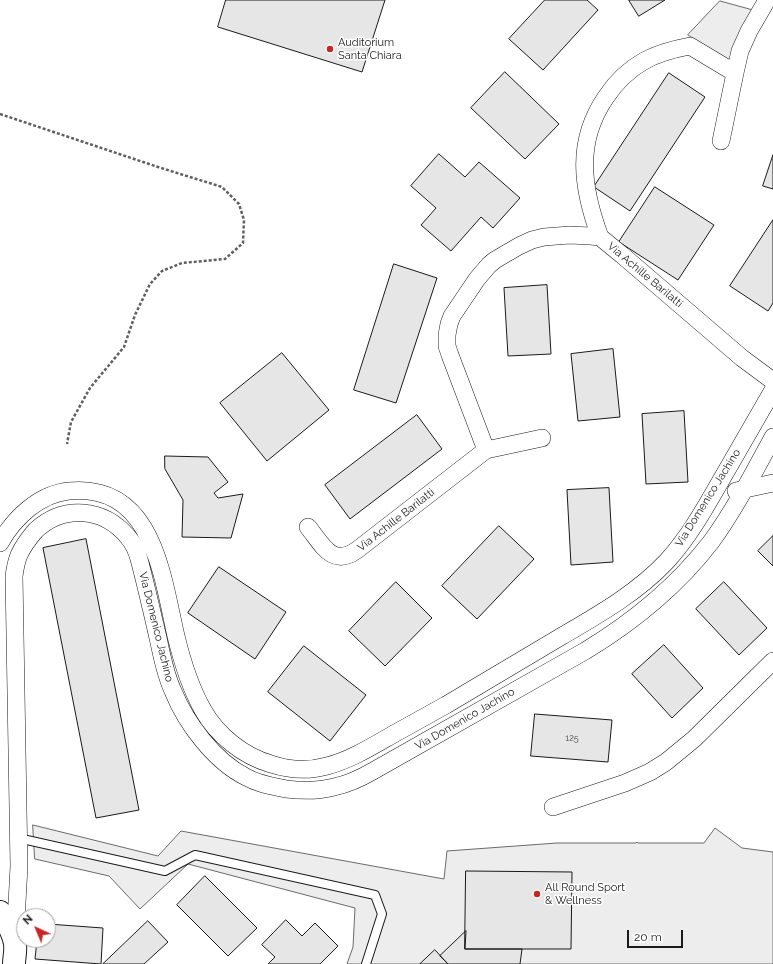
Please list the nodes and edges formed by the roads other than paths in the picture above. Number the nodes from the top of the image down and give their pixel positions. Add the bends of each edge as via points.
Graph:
1 (767, 0) edge
2 (735, 73) junction
3 (721, 141) dead end
4 (600, 237) junction
5 (773, 381) edge
6 (773, 390) edge
7 (773, 437) edge
8 (542, 438) dead end
9 (486, 450) junction
10 (773, 483) edge
11 (716, 489) junction
12 (744, 490) junction
13 (308, 526) dead end
14 (0, 543) edge
15 (773, 661) edge
16 (495, 676) junction
17 (505, 696) junction
18 (8, 701) edge
19 (553, 806) dead end
20 (18, 838) junction
21 (0, 912) edge
22 (14, 954) edge
23 (366, 964) edge

1 - 2 street via 746,37
2 - 3 street
2 - 4 street via 690,46 646,60 629,71 614,87 592,121 586,149 585,168 589,205
4 - 5 street, Via Achille Barilatti via 742,358
4 - 9 street, Via Achille Barilatti via 552,236 532,240 513,248 486,268 452,316 448,330 448,350
6 - 11 street, Via Domenico Jachino
7 - 12 street, Via Domenico Jachino
8 - 9 street, Via Achille Barilatti
9 - 13 street, Via Achille Barilatti via 349,556 339,557 330,553
10 - 12 street
11 - 12 street via 729,492
11 - 16 street, Via Domenico Jachino via 680,546 652,576 600,614
12 - 17 street, Via Domenico Jachino via 700,555 680,578 652,603 601,641
14 - 16 street, Via Domenico Jachino via 10,527 26,511 42,499 60,493 101,493 133,512 155,550 183,660 202,709 217,730 232,743 253,757 276,766 311,769 348,759
15 - 19 street via 694,739 666,762 625,783
16 - 17 street
17 - 18 street, Via Domenico Jachino via 367,774 342,785 320,790 298,790 251,780 232,769 211,749 193,727 177,700 163,660 135,547 114,523 93,514 80,513 65,514 47,521 27,540 19,555 15,569
18 - 20 street, Via Domenico Jachino
20 - 22 street, Via Domenico Jachino
20 - 23 lane via 165,870 195,855 375,895 382,914
21 - 22 street via 10,928

